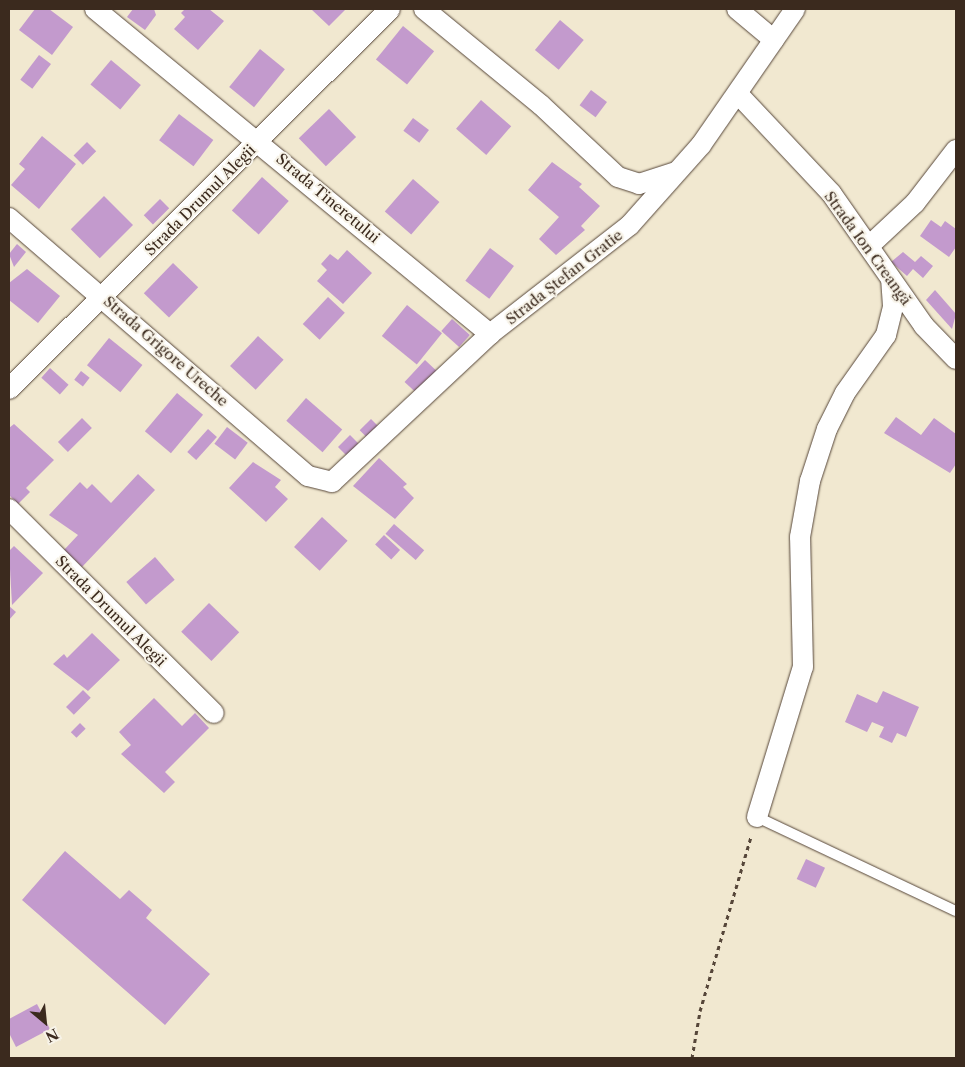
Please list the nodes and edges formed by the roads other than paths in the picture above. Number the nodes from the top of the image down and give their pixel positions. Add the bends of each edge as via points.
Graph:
1 (95, 9) edge
2 (390, 9) edge
3 (424, 9) edge
4 (737, 9) edge
5 (795, 9) edge
6 (774, 40) junction
7 (738, 94) junction
8 (260, 141) junction
9 (956, 150) edge
10 (675, 172) junction
11 (9, 218) edge
12 (868, 246) junction
13 (890, 280) junction
14 (103, 296) junction
15 (490, 334) junction
16 (956, 359) edge
17 (9, 389) edge
18 (323, 483) joint
19 (9, 509) edge
20 (214, 713) dead end
21 (757, 817) joint
22 (956, 911) edge

1 - 8 street, Strada Tineretului
2 - 8 street, Strada Drumul Alegii
3 - 10 street via 541,105 618,177 639,184
4 - 6 street
5 - 6 street, Strada Ștefan Gratie
6 - 7 street, Strada Ștefan Gratie
7 - 10 street, Strada Ștefan Gratie
7 - 12 street, Strada Ion Creangă via 830,194
8 - 14 street, Strada Drumul Alegii
8 - 15 street, Strada Tineretului
9 - 12 street via 915,203
10 - 15 street, Strada Ștefan Gratie via 630,225
11 - 14 street, Strada Grigore Ureche
12 - 13 street, Strada Ion Creangă
13 - 16 street, Strada Ion Creangă via 924,326
13 - 21 street via 893,306 886,335 846,393 827,429 810,481 800,537 803,667
14 - 17 street, Strada Drumul Alegii
14 - 18 street, Strada Grigore Ureche via 308,476
15 - 18 street, Strada Ștefan Gratie via 341,475
19 - 20 street, Strada Drumul Alegii
21 - 22 lane

